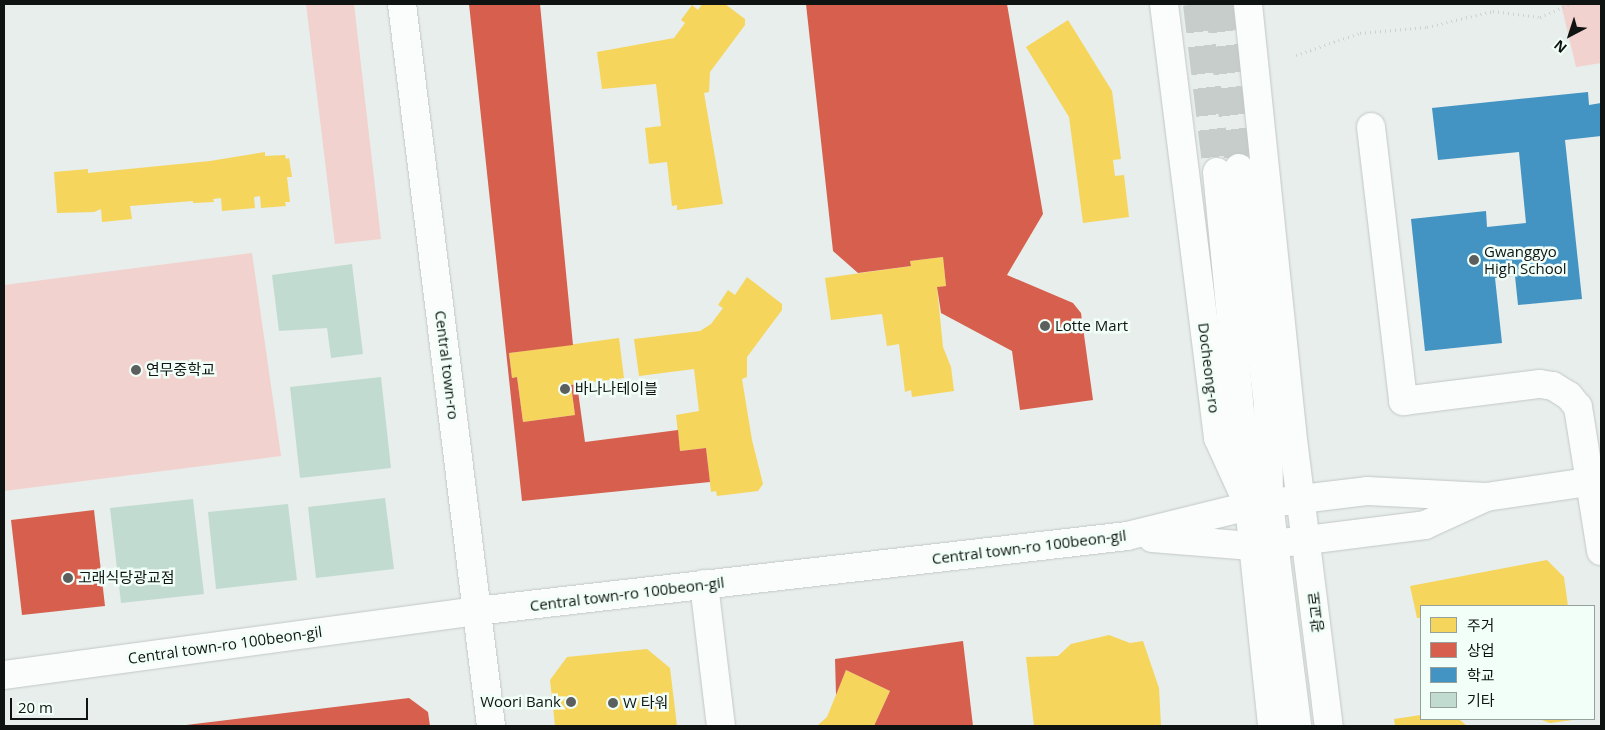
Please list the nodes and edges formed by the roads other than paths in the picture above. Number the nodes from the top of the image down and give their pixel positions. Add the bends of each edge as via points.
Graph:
1 (402, 4) edge
2 (1164, 4) edge
3 (1248, 4) edge
4 (1371, 127) dead end
5 (1228, 170) tunnel mouth
6 (1597, 480) edge
7 (1486, 497) junction
8 (1301, 498) junction
9 (1259, 505) junction
10 (1128, 536) junction
11 (1307, 540) junction
12 (1263, 545) junction
13 (1601, 551) edge
14 (704, 584) junction
15 (477, 612) junction
16 (4, 675) edge
17 (491, 726) edge
18 (722, 726) edge
19 (1272, 726) edge
20 (1297, 726) edge
21 (1329, 726) edge

1 - 15 street, Central town-ro
2 - 9 street, Docheong-ro via 1218,438
3 - 8 street
4 - 6 street via 1403,401 1540,384 1553,386 1569,396 1578,407
5 - 9 street
6 - 7 street
6 - 13 street
7 - 8 street, Central town-ro 100beon-gil via 1367,491
7 - 11 street via 1425,524
8 - 9 street, Central town-ro 100beon-gil
8 - 11 street, 광교로
9 - 10 street, Central town-ro 100beon-gil
9 - 12 street, Docheong-ro
10 - 12 street
10 - 14 street, Central town-ro 100beon-gil
11 - 12 street
11 - 21 street, 광교로
12 - 19 street, Docheong-ro
12 - 20 street
14 - 15 street, Central town-ro 100beon-gil
14 - 18 street
15 - 16 street, Central town-ro 100beon-gil
15 - 17 street, Central town-ro

